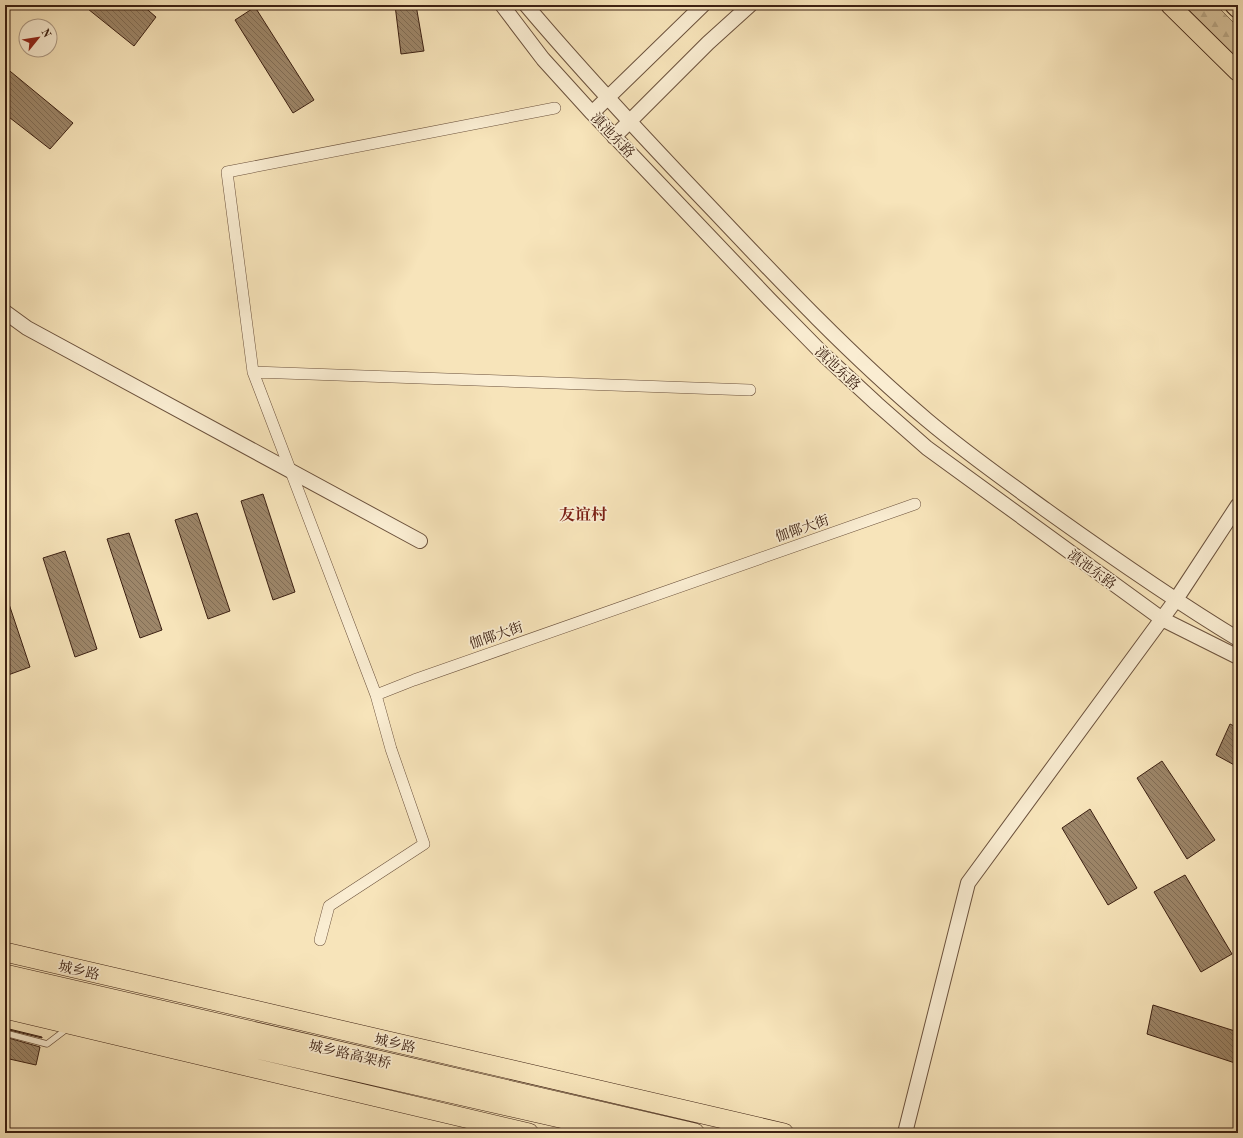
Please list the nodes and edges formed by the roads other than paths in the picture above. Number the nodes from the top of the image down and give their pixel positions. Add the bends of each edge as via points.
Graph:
1 (502, 5) edge
2 (526, 5) edge
3 (703, 5) edge
4 (750, 5) edge
5 (1170, 5) edge
6 (1234, 5) edge
7 (1238, 9) edge
8 (1238, 72) edge
9 (607, 98) junction
10 (555, 108) dead end
11 (592, 113) junction
12 (630, 122) junction
13 (614, 137) junction
14 (5, 312) edge
15 (253, 372) junction
16 (750, 390) dead end
17 (915, 504) dead end
18 (1238, 505) edge
19 (420, 541) dead end
20 (1175, 601) junction
21 (1162, 619) junction
22 (1238, 639) edge
23 (1238, 657) edge
24 (376, 695) junction
25 (320, 940) dead end
26 (5, 952) edge
27 (5, 974) edge
28 (5, 992) edge
29 (5, 1009) edge
30 (71, 1025) junction
31 (5, 1033) edge
32 (529, 1133) edge
33 (626, 1133) edge
34 (695, 1133) edge
35 (784, 1133) edge
36 (905, 1133) edge

1 - 11 street, 滇池东路 via 543,58
2 - 9 street, 滇池东路
3 - 9 street
4 - 12 street via 708,43
5 - 8 main road
6 - 7 main road
9 - 11 street
9 - 12 street, 滇池东路
10 - 15 street via 227,172
11 - 13 street, 滇池东路
12 - 13 street
12 - 20 street, 滇池东路 via 817,318 927,420 998,475
13 - 21 street, 滇池东路 via 825,356 921,443
14 - 19 street via 27,328
15 - 16 street
15 - 24 street
17 - 24 street, 伽倻大街
18 - 20 street
20 - 21 street
20 - 22 street, 滇池东路
21 - 23 street, 滇池东路
21 - 36 street via 968,883
24 - 25 street via 391,749 424,844 329,906
26 - 35 highway, 城乡路
27 - 34 highway, 城乡路高架桥
28 - 33 highway, 城乡路高架桥
29 - 30 highway
30 - 31 lane via 47,1044
30 - 32 highway

